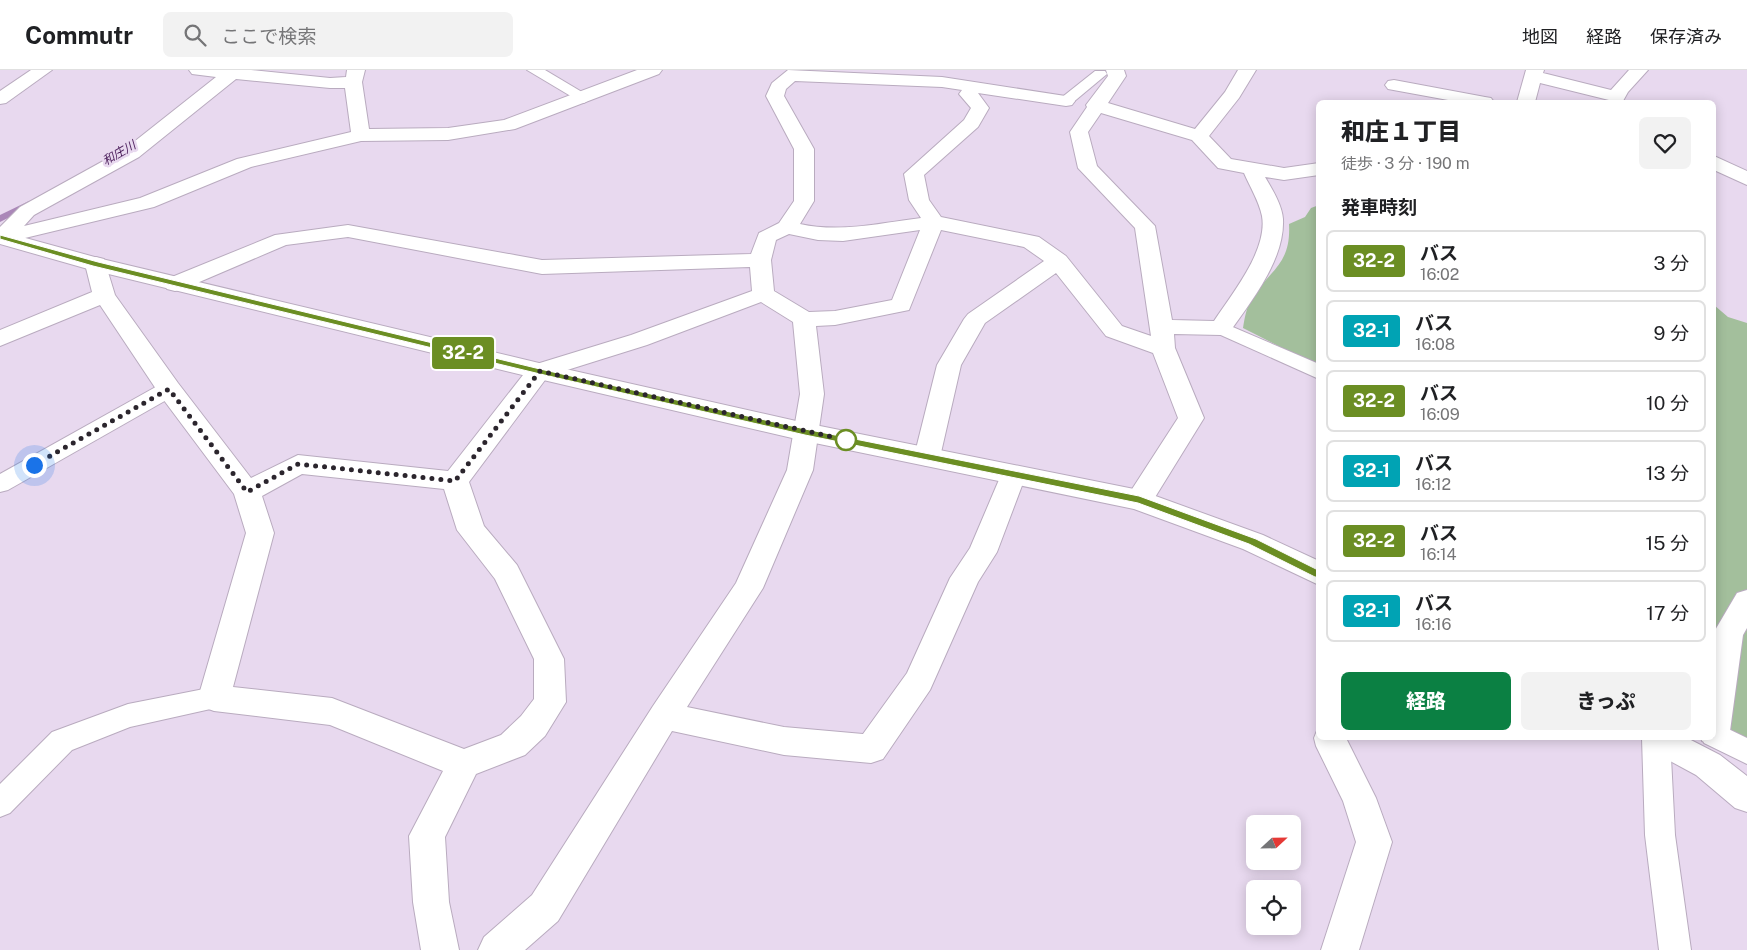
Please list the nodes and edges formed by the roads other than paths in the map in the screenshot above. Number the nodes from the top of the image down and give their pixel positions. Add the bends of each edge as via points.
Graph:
1 (43, 70) edge
2 (198, 70) edge
3 (534, 70) edge
4 (654, 70) edge
5 (1247, 70) edge
6 (1639, 70) edge
7 (234, 71) edge
8 (794, 73) edge
9 (1534, 73) edge
10 (1107, 75) edge
11 (355, 76) edge
12 (939, 76) edge
13 (1009, 76) dead end
14 (1392, 84) edge
15 (973, 87) junction
16 (994, 90) junction
17 (0, 98) edge
18 (584, 98) junction
19 (1475, 100) edge
20 (1527, 100) edge
21 (1066, 101) joint
22 (1095, 105) junction
23 (361, 135) junction
24 (1199, 136) junction
25 (1716, 163) edge
26 (1316, 169) edge
27 (1252, 170) junction
28 (1747, 179) edge
29 (934, 222) junction
30 (788, 227) junction
31 (1, 237) edge
32 (760, 260) junction
33 (1058, 261) junction
34 (96, 264) junction
35 (175, 284) junction
36 (762, 294) junction
37 (104, 295) junction
38 (804, 319) junction
39 (1221, 328) junction
40 (1163, 338) junction
41 (0, 339) edge
42 (540, 371) junction
43 (1316, 371) edge
44 (169, 389) junction
45 (805, 432) junction
46 (927, 457) junction
47 (1013, 475) junction
48 (455, 481) junction
49 (0, 484) edge
50 (247, 492) junction
51 (1139, 500) junction
52 (1316, 573) edge
53 (1747, 601) edge
54 (214, 698) junction
55 (1716, 715) edge
56 (664, 716) junction
57 (1330, 740) edge
58 (1657, 740) edge
59 (1684, 740) edge
60 (1712, 742) edge
61 (1747, 752) edge
62 (464, 764) junction
63 (1747, 797) edge
64 (0, 804) edge
65 (440, 950) edge
66 (497, 950) edge
67 (1340, 950) edge
68 (1675, 950) edge

1 - 17 street
2 - 7 street
3 - 18 lane
4 - 18 street
5 - 24 street via 1233,94
6 - 9 street via 1617,97
7 - 11 street via 330,83
7 - 31 street via 132,153 27,211
8 - 12 street
8 - 30 street via 778,87 775,96 804,149 804,201
9 - 20 street
10 - 21 lane
10 - 22 street
11 - 23 street
12 - 15 street
13 - 16 street via 1002,88
14 - 19 street
15 - 16 street
15 - 29 street via 968,94 980,108 971,123 914,174 919,200
16 - 21 street
18 - 23 street via 508,125 448,134
22 - 24 street
22 - 40 street via 1079,132 1088,168 1145,226
23 - 31 street via 244,163 147,203
24 - 27 street via 1225,164
25 - 28 street
26 - 27 street via 1284,174
27 - 39 street via 1273,218 1268,249
29 - 30 street via 843,235 818,234
29 - 33 street via 1031,242
29 - 38 street via 901,306 835,318
30 - 32 street via 766,237
31 - 34 street
32 - 35 street via 542,267 348,231 282,239
32 - 36 street
33 - 40 street via 1114,331
33 - 46 street via 976,319 949,365
34 - 35 street
34 - 37 street
35 - 42 street
36 - 38 street
36 - 42 street via 639,340
37 - 41 street
37 - 44 street
38 - 45 street via 812,394
39 - 40 street
39 - 43 lane
40 - 51 street via 1192,418
42 - 45 street
42 - 48 street
44 - 49 lane
44 - 50 street
45 - 46 street
45 - 56 street via 800,470 748,588
46 - 47 street
47 - 51 street
47 - 56 street via 984,552 965,578 919,681 871,749 784,741
48 - 50 street via 298,464
48 - 62 street via 471,530 507,573 549,659 550,702 532,726 513,745
50 - 54 street via 260,534
51 - 52 street via 1253,542
53 - 55 street via 1728,634
54 - 62 street via 332,712
54 - 64 lane via 128,716 62,741
56 - 66 street via 545,908
57 - 67 street via 1359,798 1374,842
58 - 68 lane via 1660,835
59 - 60 street
60 - 61 lane
60 - 63 street
62 - 65 street via 427,836 431,902

